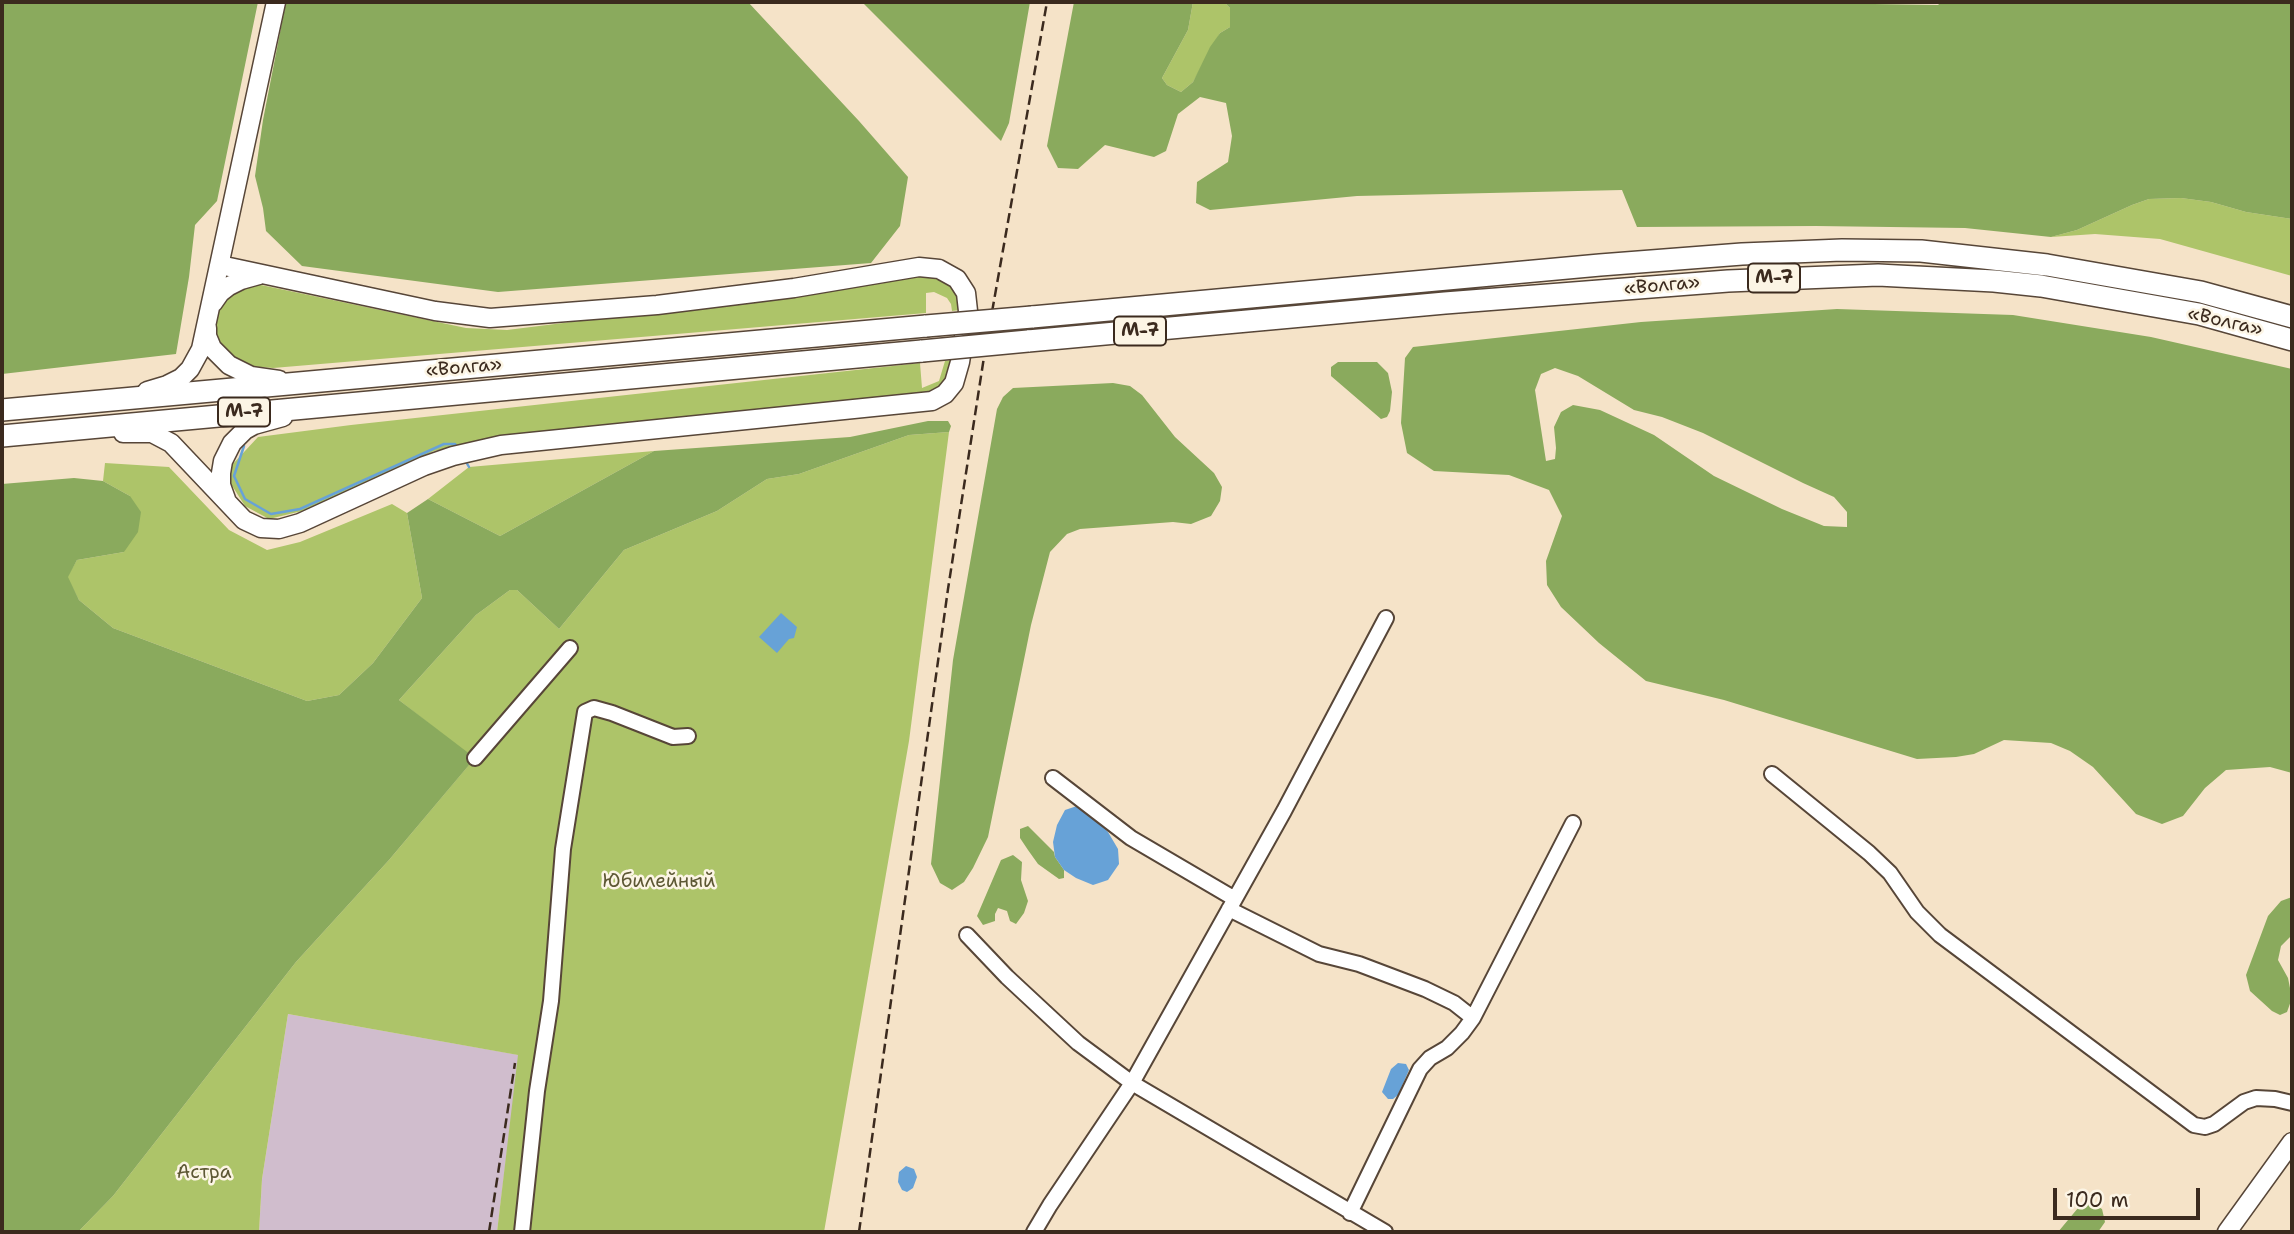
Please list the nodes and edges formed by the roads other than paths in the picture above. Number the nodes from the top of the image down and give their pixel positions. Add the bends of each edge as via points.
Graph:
1 (276, 2) edge
2 (229, 221) junction
3 (220, 265) junction
4 (267, 275) junction
5 (211, 306) junction
6 (2292, 317) edge
7 (207, 326) junction
8 (2292, 340) edge
9 (310, 382) junction
10 (124, 397) junction
11 (362, 402) junction
12 (2, 410) edge
13 (42, 432) junction
14 (2, 436) edge
15 (232, 508) junction
16 (1386, 618) dead end
17 (570, 648) dead end
18 (688, 736) dead end
19 (475, 758) dead end
20 (1772, 774) dead end
21 (1053, 778) dead end
22 (1573, 823) dead end
23 (1232, 904) junction
24 (967, 935) dead end
25 (1473, 1018) junction
26 (1132, 1083) junction
27 (2292, 1103) edge
28 (2292, 1142) edge
29 (1350, 1213) junction
30 (522, 1232) edge
31 (1034, 1232) edge
32 (1385, 1232) edge
33 (2227, 1232) edge

1 - 2 main road
2 - 3 main road
2 - 4 main road via 237,252
3 - 4 main road
3 - 5 main road
4 - 5 main road via 241,280 220,293
4 - 15 main road via 435,311 490,318 656,305 919,267 939,269 957,279 966,293 968,311 954,383 932,401 501,445 424,466 279,529 253,524
5 - 7 main road
6 - 9 highway, «Волга» / М-7, bridge via 2201,292 2047,265 1921,251 1842,250 1600,265
7 - 9 main road via 212,348 240,372
7 - 10 main road via 186,374 167,385
8 - 11 highway, «Волга» / М-7, bridge via 2199,314 2041,286 1878,275 1728,281 1445,303
9 - 10 highway, «Волга» / М-7
10 - 12 highway, «Волга» / М-7
11 - 13 highway, «Волга» / М-7
11 - 15 main road via 245,430 223,461 221,485
13 - 14 highway, «Волга» / М-7
13 - 15 main road via 152,433 180,451
16 - 23 street
17 - 19 street
18 - 30 street via 673,737 594,708 585,712 563,849 551,1001
20 - 27 street via 1890,873 1940,935 2194,1125 2214,1125 2256,1098
21 - 23 street via 1131,838
22 - 25 street
23 - 25 street via 1319,954 1425,989
23 - 26 street
24 - 26 street via 1078,1043
25 - 29 street via 1447,1048 1420,1069
26 - 29 street
26 - 31 street
28 - 33 main road
29 - 32 street

